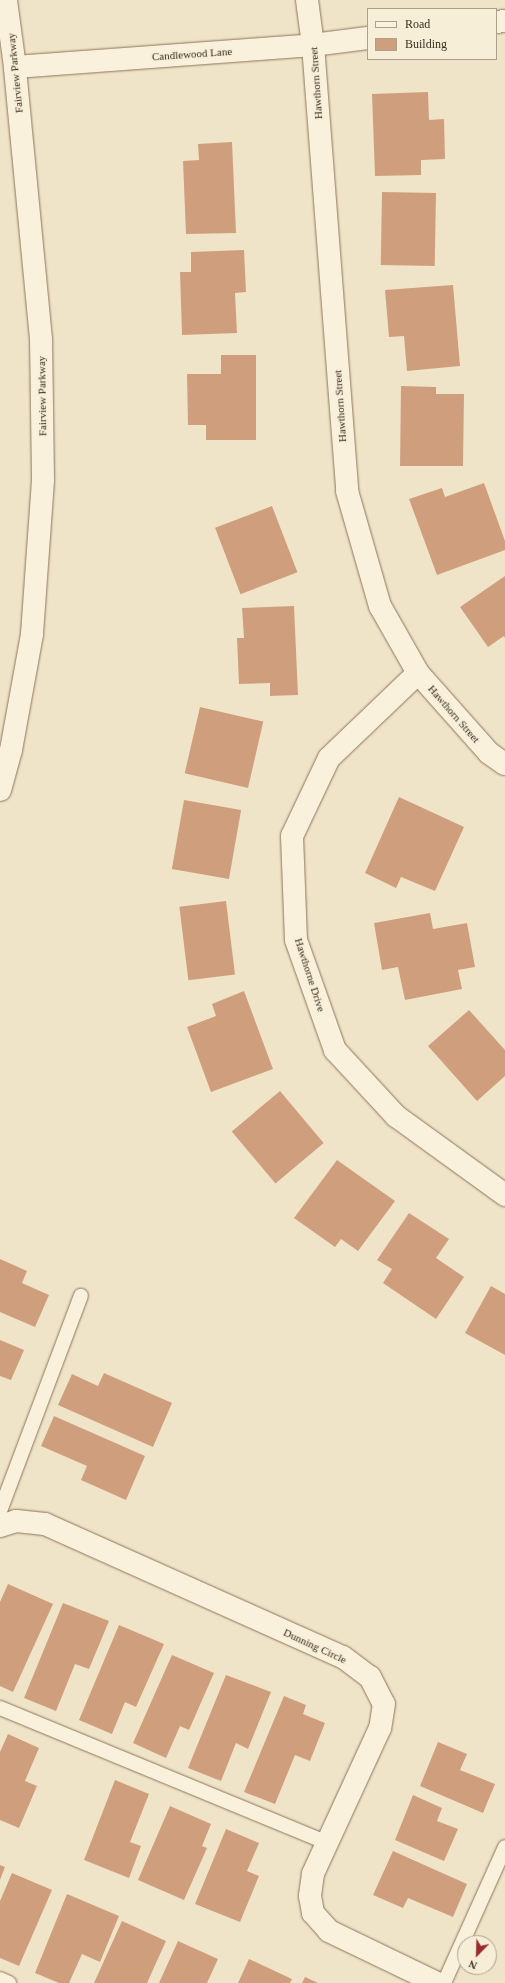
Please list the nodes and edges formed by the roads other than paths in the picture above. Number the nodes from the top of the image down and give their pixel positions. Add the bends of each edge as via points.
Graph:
1 (6, 0) edge
2 (307, 0) edge
3 (367, 38) edge
4 (313, 45) junction
5 (15, 67) junction
6 (418, 673) junction
7 (505, 764) edge
8 (0, 790) edge
9 (505, 1195) edge
10 (81, 1296) dead end
11 (4, 1488) edge
12 (0, 1511) edge
13 (0, 1526) edge
14 (0, 1708) edge
15 (327, 1843) junction
16 (505, 1847) edge
17 (0, 1979) edge
18 (9, 1983) edge
19 (437, 1983) edge
20 (444, 1983) edge

1 - 5 street, Fairview Parkway
2 - 4 street, Hawthorn Street
3 - 4 street, Candlewood Lane
4 - 5 street, Candlewood Lane
4 - 6 street, Hawthorn Street via 347,491 380,606
5 - 8 street, Fairview Parkway via 41,339 43,480 32,634 11,750
6 - 7 street, Hawthorn Street via 489,753
6 - 9 street, Hawthorne Drive via 329,758 292,836 296,940 335,1050 396,1116
10 - 11 lane
11 - 12 lane
13 - 15 street, Dunning Circle via 16,1521 45,1524 343,1657 370,1677 384,1704 380,1728
14 - 15 lane
15 - 19 street, Dunning Circle via 313,1874 310,1896 313,1913 329,1931
16 - 20 lane
17 - 18 lane

